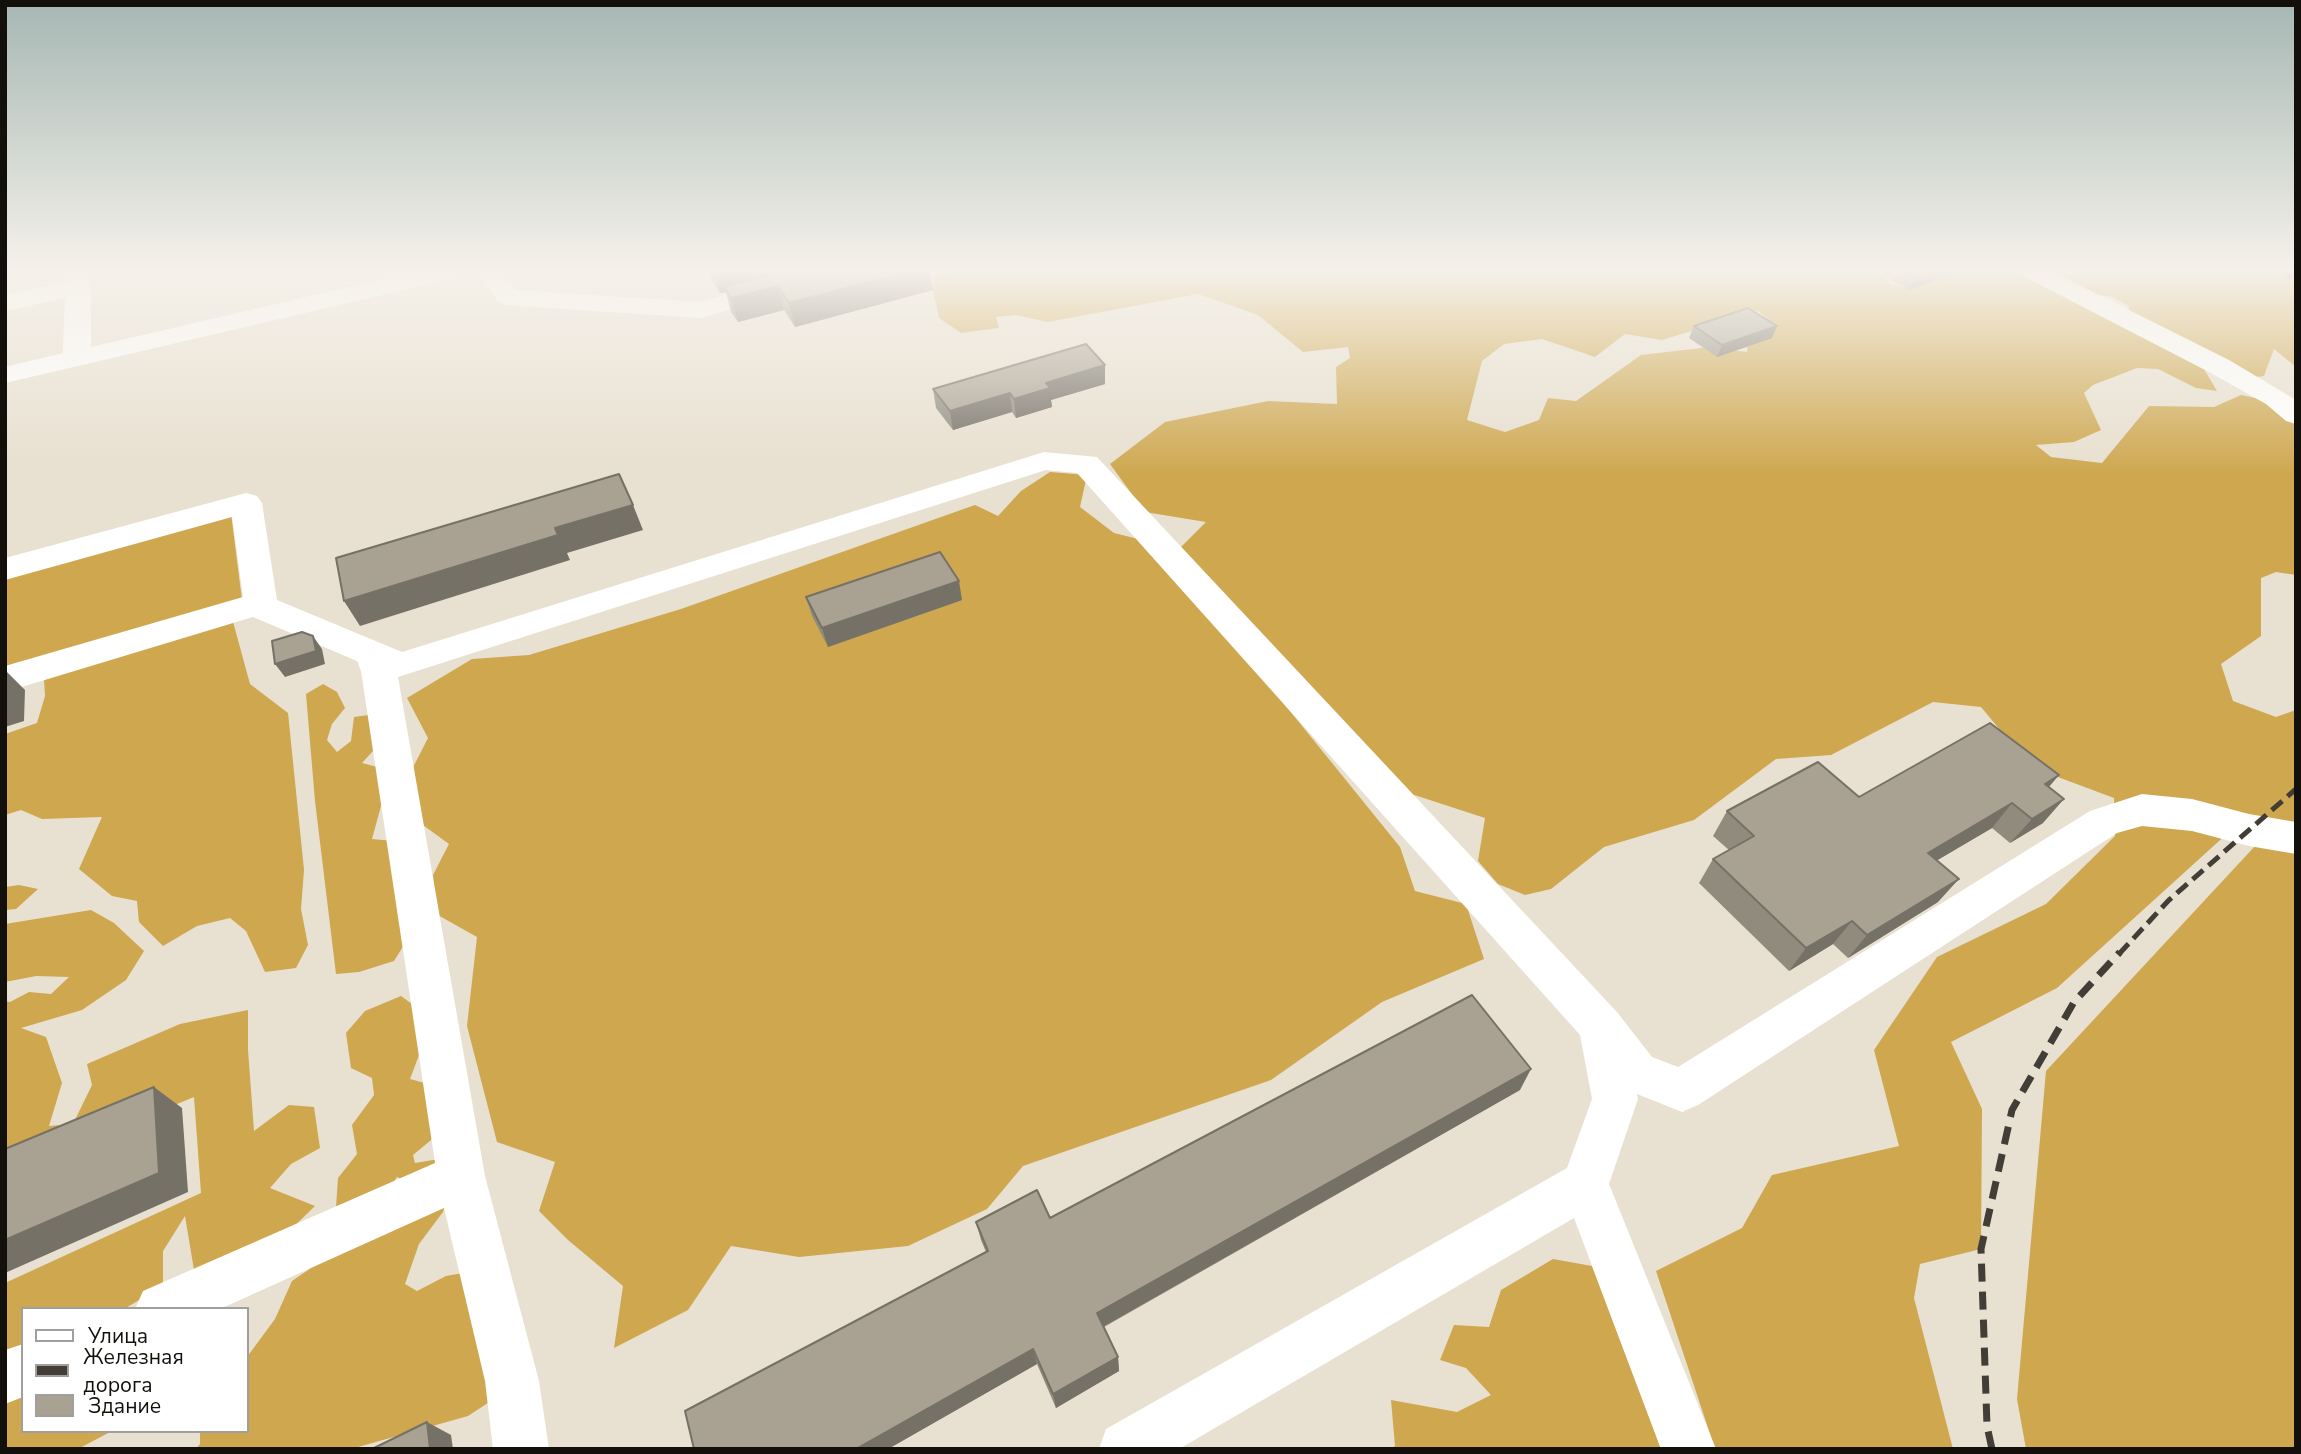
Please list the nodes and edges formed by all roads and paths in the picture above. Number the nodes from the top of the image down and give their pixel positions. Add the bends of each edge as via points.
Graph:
1 (77, 340) edge
2 (155, 340) edge
3 (2168, 340) edge
4 (77, 358) junction
5 (5, 375) edge
6 (2296, 415) edge
7 (5, 569) edge
8 (261, 603) junction
9 (372, 654) junction
10 (5, 679) edge
11 (2296, 838) edge
12 (1601, 1026) junction
13 (461, 1176) junction
14 (1585, 1184) junction
15 (166, 1307) edge
16 (521, 1449) edge
17 (1126, 1449) edge
18 (1689, 1449) edge

1 - 4 lane
2 - 4 lane
3 - 6 lane via 2276,398
4 - 5 lane
7 - 8 lane via 246,503
8 - 9 lane via 261,607
8 - 10 lane
9 - 12 lane via 400,665 1044,461 1086,464
9 - 13 lane via 379,671
11 - 12 lane via 2192,815 2142,810 2104,822 1682,1090 1636,1072
12 - 14 lane via 1615,1099
13 - 15 lane
13 - 16 lane via 512,1381
14 - 17 lane
14 - 18 lane

